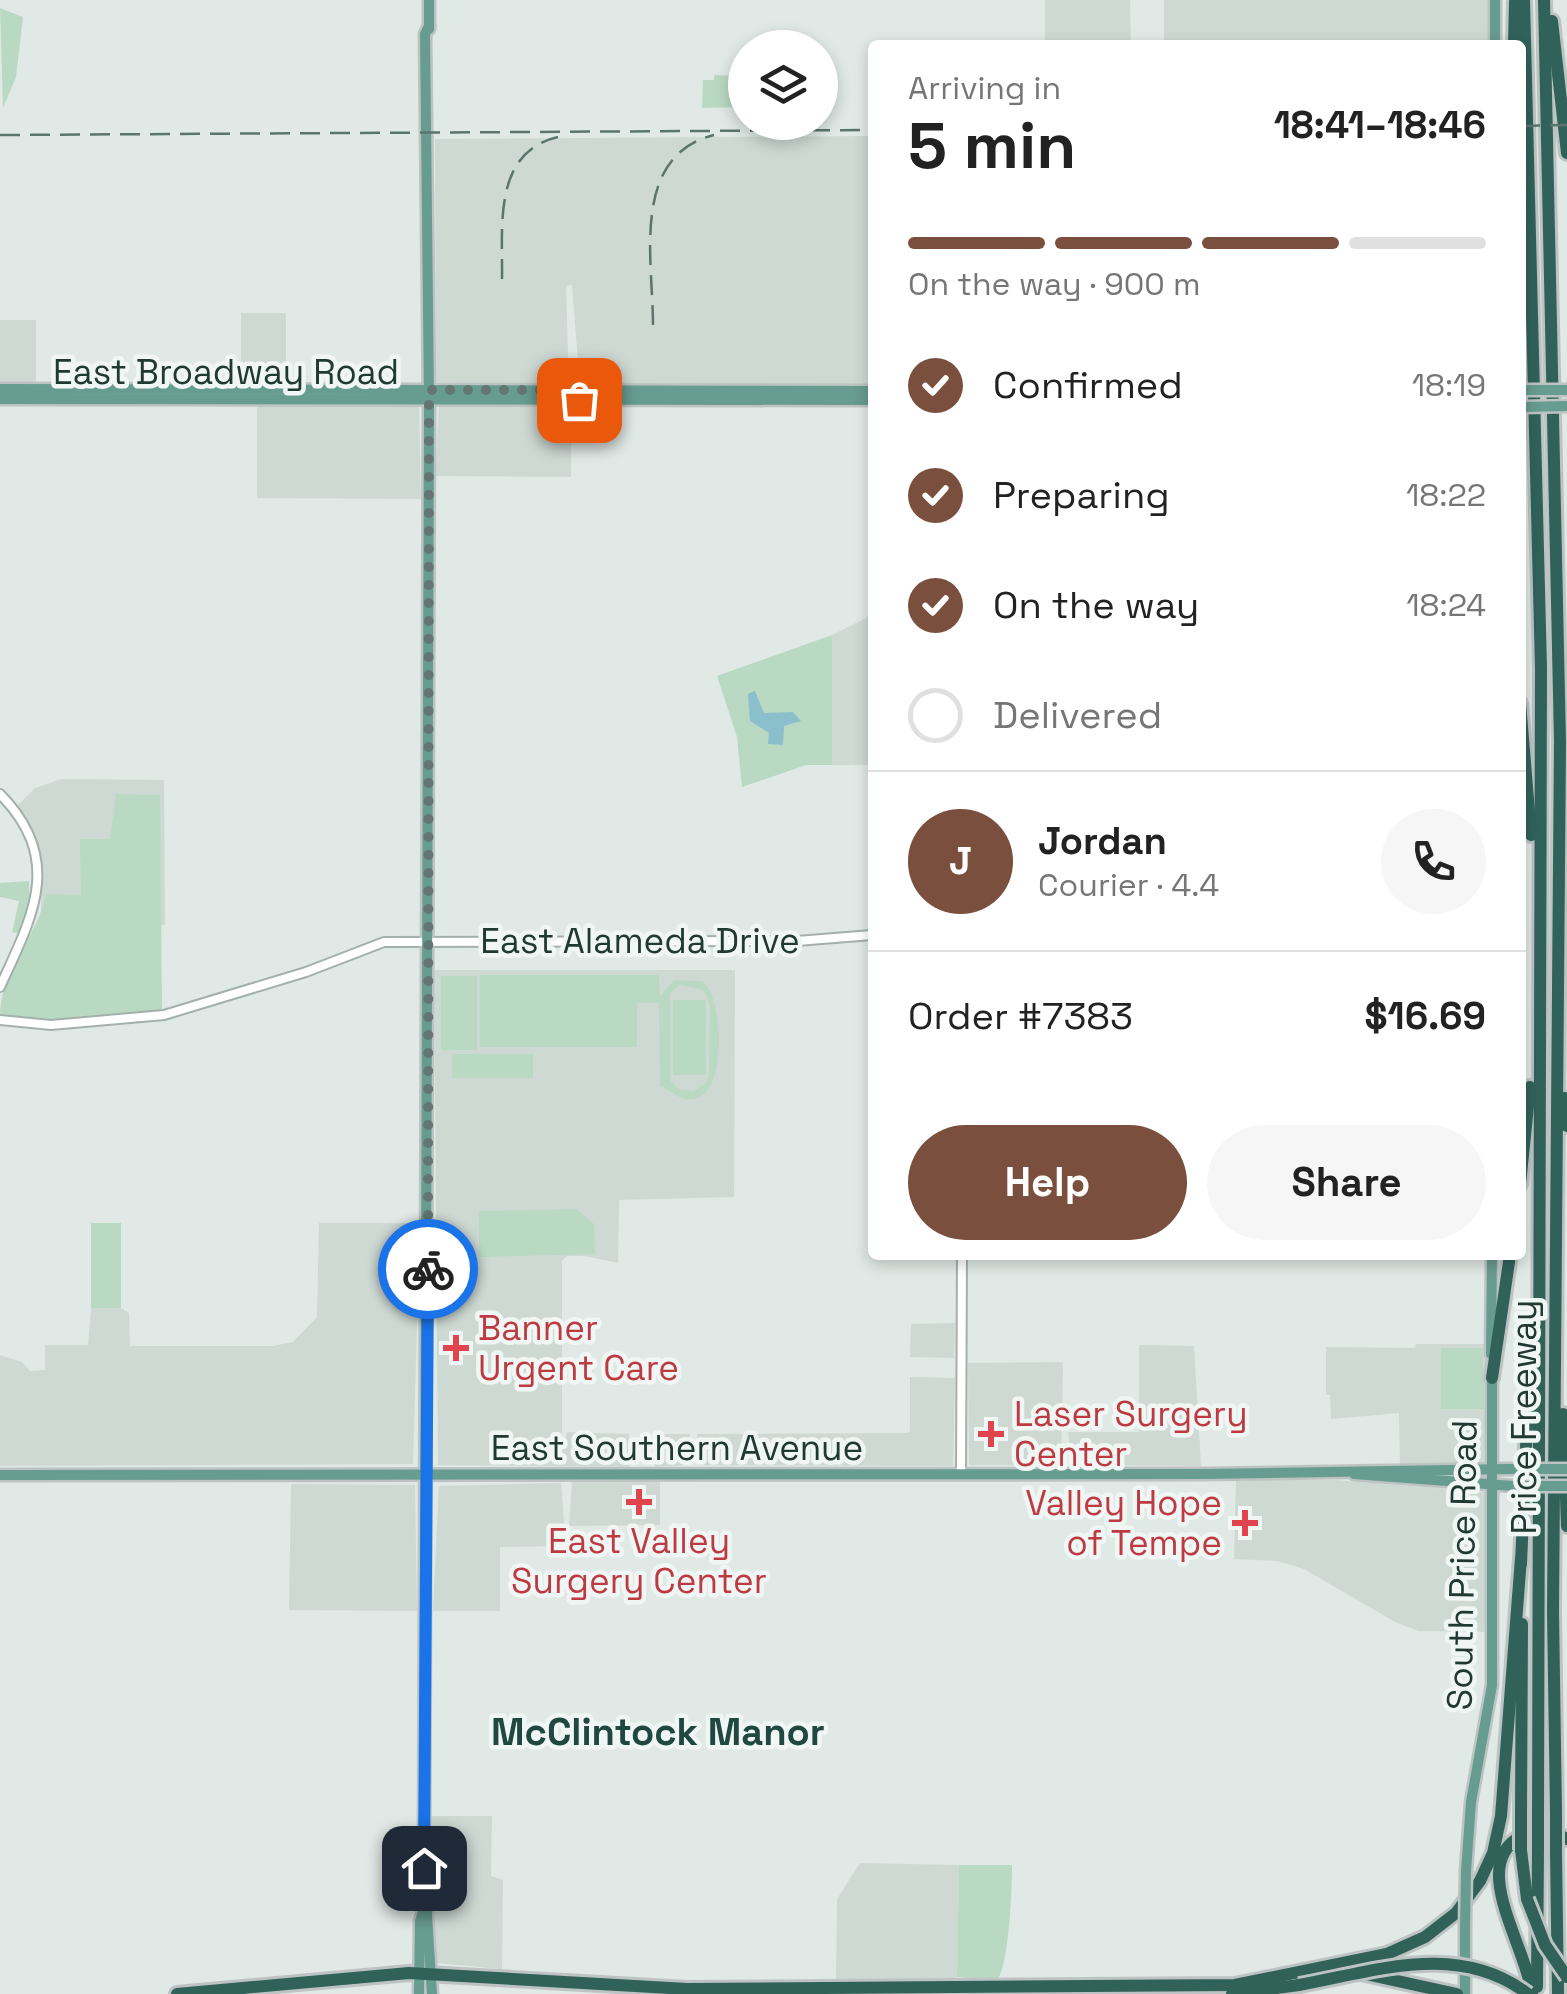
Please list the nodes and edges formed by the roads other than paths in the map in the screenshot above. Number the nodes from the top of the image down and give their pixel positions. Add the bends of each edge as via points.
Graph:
1 (429, 0) edge
2 (1495, 0) edge
3 (1516, 0) edge
4 (1524, 0) edge
5 (1548, 0) edge
6 (1495, 40) edge
7 (1514, 40) edge
8 (1525, 40) edge
9 (1526, 79) edge
10 (1567, 153) edge
11 (0, 390) edge
12 (548, 390) junction
13 (1526, 390) edge
14 (1567, 390) edge
15 (868, 391) edge
16 (33, 394) junction
17 (429, 395) junction
18 (577, 395) junction
19 (0, 399) edge
20 (529, 400) junction
21 (868, 400) edge
22 (1567, 406) edge
23 (1526, 407) edge
24 (1567, 772) edge
25 (1526, 773) edge
26 (0, 794) edge
27 (1538, 912) junction
28 (1558, 914) junction
29 (868, 935) edge
30 (427, 941) junction
31 (0, 987) edge
32 (1558, 1017) junction
33 (0, 1020) edge
34 (1538, 1025) junction
35 (1567, 1126) edge
36 (1526, 1131) edge
37 (962, 1260) edge
38 (1492, 1260) edge
39 (1509, 1260) edge
40 (1556, 1274) junction
41 (1536, 1337) junction
42 (1492, 1378) junction
43 (1492, 1469) junction
44 (1567, 1469) edge
45 (961, 1474) junction
46 (0, 1475) edge
47 (427, 1476) junction
48 (1358, 1476) junction
49 (1492, 1485) junction
50 (1567, 1486) edge
51 (1567, 1526) edge
52 (1521, 1558) junction
53 (1567, 1839) edge
54 (425, 1974) junction
55 (1281, 1977) junction
56 (1561, 1987) edge
57 (818, 1989) junction
58 (1463, 1991) edge
59 (418, 1992) edge
60 (432, 1992) edge
61 (1533, 1992) edge
62 (177, 1994) edge
63 (656, 1994) edge
64 (1228, 1994) edge

1 - 17 main road
2 - 6 main road
3 - 7 highway
4 - 8 highway, Price Freeway
5 - 10 highway
5 - 28 highway, Price Freeway
9 - 27 highway, Price Freeway via 1541,668
11 - 16 main road, East Broadway Road
12 - 17 main road, East Broadway Road
12 - 18 main road, East Broadway Road
12 - 20 main road
13 - 14 main road, bridge
15 - 18 main road, East Broadway Road
16 - 17 main road, East Broadway Road
16 - 19 main road, East Broadway Road
17 - 20 main road, East Broadway Road
17 - 30 main road
18 - 20 main road, East Broadway Road
18 - 21 main road, East Broadway Road
22 - 23 main road, bridge
24 - 28 highway
25 - 27 highway
26 - 31 street via 30,841 38,880 27,934
27 - 34 highway, Price Freeway
28 - 32 highway, Price Freeway
29 - 30 street, East Alameda Drive
30 - 33 street, East Alameda Drive via 368,945 306,972 164,1015 51,1025
30 - 47 main road
32 - 35 highway
32 - 40 highway, Price Freeway
34 - 36 highway
34 - 41 highway, Price Freeway
37 - 45 street
38 - 42 main road, South Price Road
39 - 42 highway
40 - 51 highway
40 - 56 highway, Price Freeway, bridge
41 - 52 highway
41 - 61 highway, Price Freeway, bridge
42 - 43 main road, South Price Road
43 - 44 main road, East Southern Avenue, bridge
43 - 48 main road, East Southern Avenue via 1363,1470
43 - 49 main road, South Price Road
45 - 47 main road, East Southern Avenue
45 - 48 main road, East Southern Avenue
46 - 47 main road, East Southern Avenue
47 - 54 main road via 420,1921
48 - 49 main road, East Southern Avenue
49 - 50 main road, East Southern Avenue, bridge
49 - 58 main road, South Price Road, bridge via 1492,1685 1471,1802
52 - 55 highway via 1500,1826 1480,1881 1456,1914 1416,1943
52 - 56 highway, bridge via 1521,1850 1527,1899
53 - 61 highway via 1548,1832 1525,1835 1498,1864 1498,1888
54 - 57 highway via 598,1987
54 - 59 main road
54 - 60 main road
54 - 62 highway
55 - 57 highway via 1170,1988
55 - 58 highway via 1356,1973
57 - 63 highway
61 - 64 highway, bridge via 1484,1970 1440,1962

